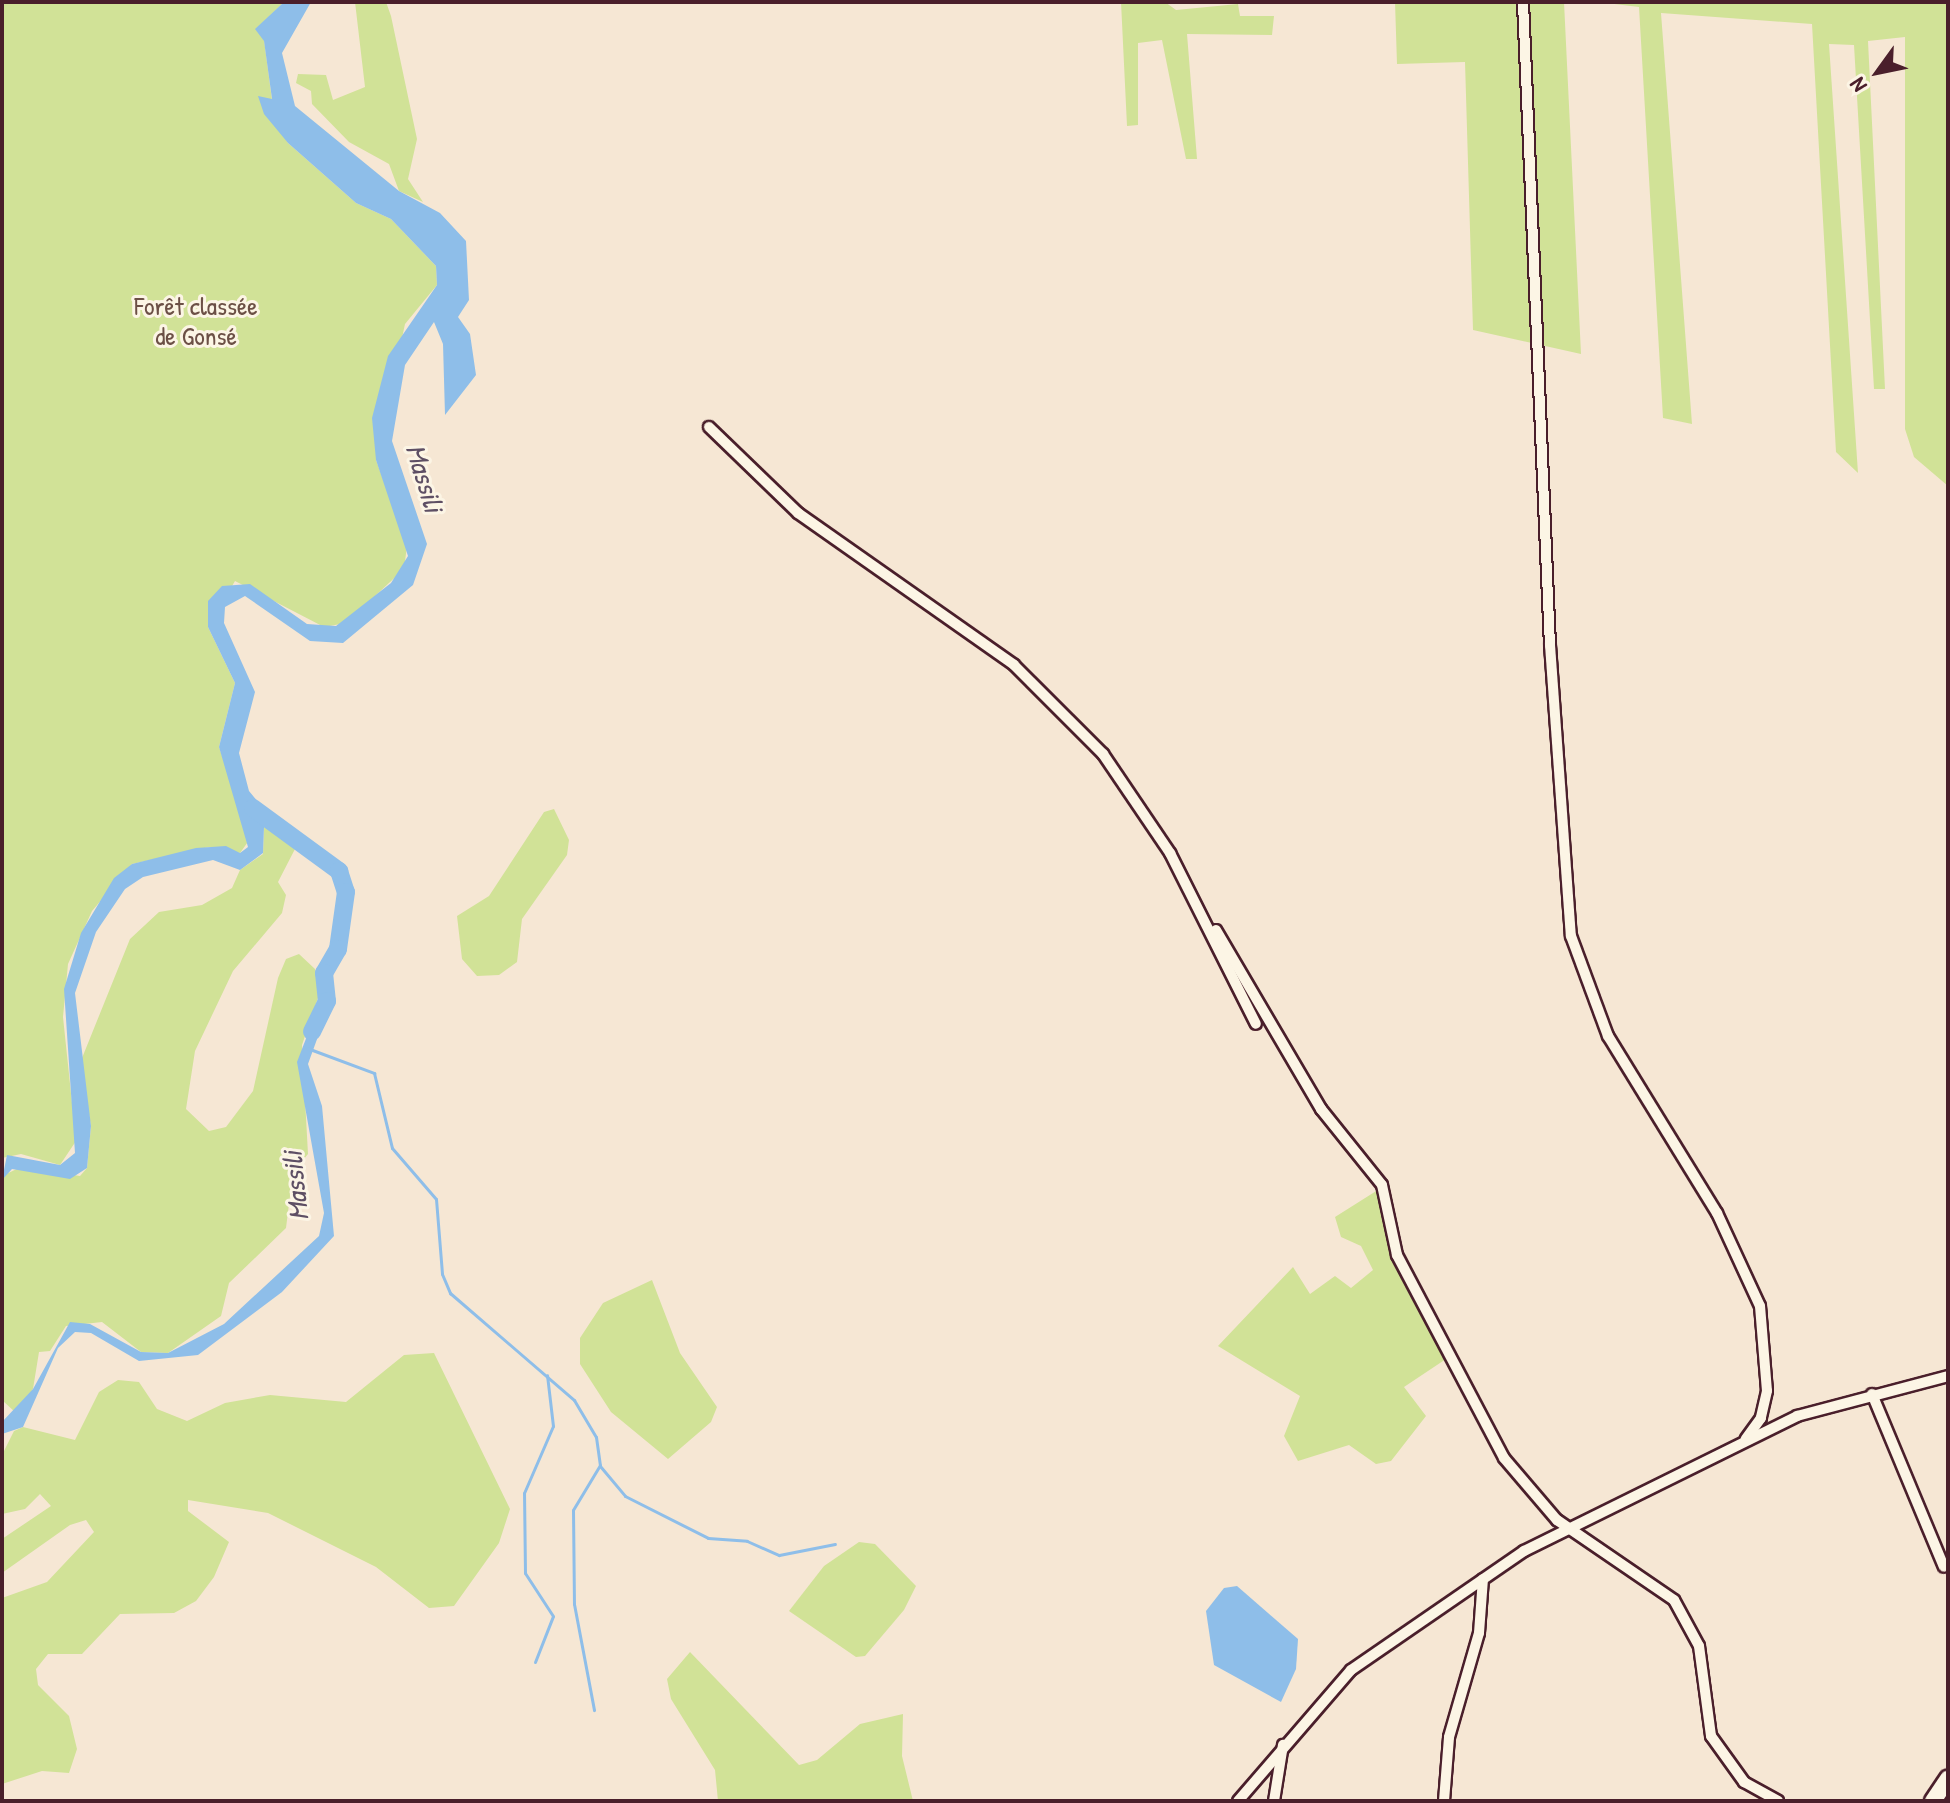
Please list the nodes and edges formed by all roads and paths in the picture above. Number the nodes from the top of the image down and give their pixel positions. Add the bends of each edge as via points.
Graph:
1 (1523, 2) edge
2 (709, 427) dead end
3 (1216, 930) dead end
4 (1256, 1024) dead end
5 (1948, 1376) edge
6 (1872, 1394) junction
7 (1746, 1439) junction
8 (1569, 1528) junction
9 (1944, 1567) dead end
10 (1483, 1579) junction
11 (1283, 1743) junction
12 (1948, 1779) edge
13 (1238, 1801) edge
14 (1274, 1801) edge
15 (1444, 1801) edge
16 (1778, 1801) edge
17 (1933, 1801) edge

1 - 7 street via 1550,645 1571,936 1608,1036 1717,1213 1760,1306 1767,1391 1761,1418
2 - 4 street via 798,513 1014,665 1103,754 1170,853
3 - 8 street via 1321,1109 1382,1185 1397,1255 1504,1458
5 - 6 street
6 - 7 street
6 - 9 street
7 - 8 street
8 - 10 street
8 - 16 street via 1674,1600 1699,1646 1711,1736 1744,1782
10 - 11 street via 1351,1670
10 - 15 street via 1479,1633 1449,1737
11 - 13 street
11 - 14 street
12 - 17 highway

